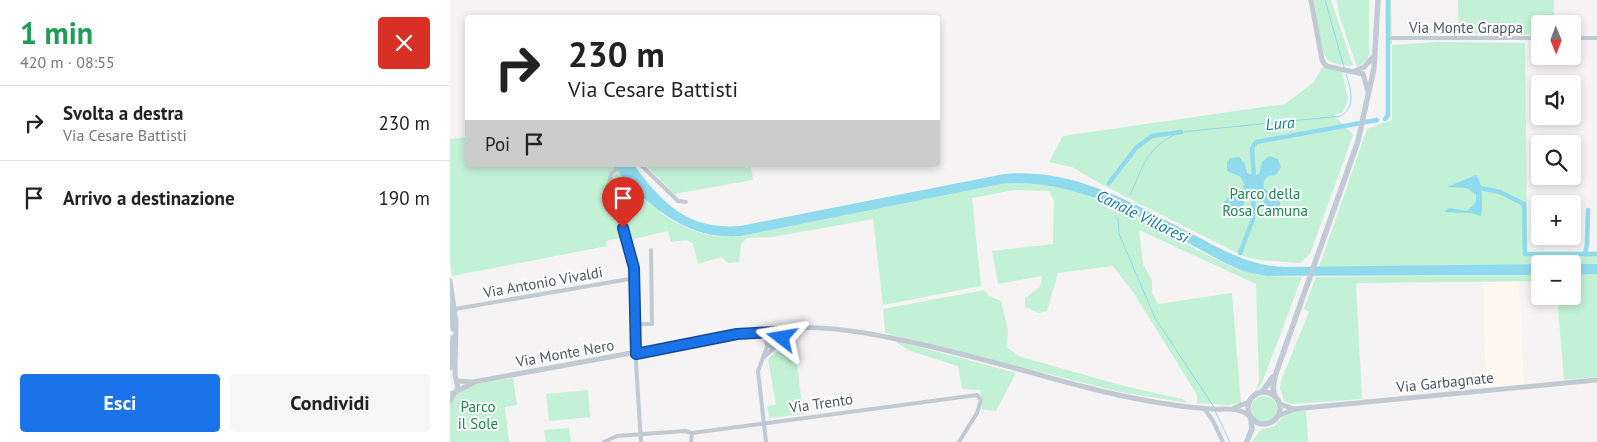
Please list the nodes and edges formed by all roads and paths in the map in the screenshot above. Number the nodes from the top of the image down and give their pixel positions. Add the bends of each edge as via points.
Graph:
1 (1311, 0) edge
2 (1378, 0) edge
3 (1392, 38) dead end
4 (1531, 38) edge
5 (1581, 38) edge
6 (1597, 38) edge
7 (1375, 55) junction
8 (1355, 71) junction
9 (1369, 99) junction
10 (618, 167) edge
11 (643, 167) edge
12 (686, 202) dead end
13 (651, 250) dead end
14 (635, 278) junction
15 (450, 281) edge
16 (452, 307) edge
17 (636, 324) junction
18 (801, 328) junction
19 (771, 332) junction
20 (749, 333) junction
21 (778, 333) junction
22 (782, 340) junction
23 (767, 342) junction
24 (775, 347) junction
25 (636, 354) junction
26 (762, 360) junction
27 (450, 368) edge
28 (1275, 376) junction
29 (454, 380) edge
30 (1597, 380) edge
31 (473, 382) junction
32 (1262, 392) junction
33 (454, 393) edge
34 (1275, 397) junction
35 (450, 402) edge
36 (1249, 402) junction
37 (1280, 404) junction
38 (1204, 408) junction
39 (1231, 409) junction
40 (1294, 409) junction
41 (1278, 416) junction
42 (1250, 417) junction
43 (764, 422) junction
44 (1263, 424) junction
45 (692, 433) junction
46 (641, 434) junction
47 (616, 440) edge
48 (1247, 441) edge
49 (604, 442) edge
50 (641, 442) edge
51 (692, 442) edge
52 (766, 442) edge
53 (959, 442) edge
54 (1222, 442) edge

1 - 8 street via 1322,60 1326,66
2 - 7 main road
3 - 4 street, Via Monte Grappa
5 - 6 street
7 - 8 street
7 - 9 main road
8 - 9 street via 1366,79
9 - 28 main road via 1358,141
10 - 14 street via 610,177 611,185
11 - 12 street via 678,201
13 - 17 street via 652,324
14 - 16 street, Via Antonio Vivaldi
14 - 17 street
15 - 16 street
16 - 27 street
16 - 29 street
17 - 25 street
18 - 21 street
18 - 22 street
18 - 38 street via 837,328 872,333 1101,391
19 - 20 street, Via Monte Nero
19 - 21 street
19 - 23 street
20 - 23 street
20 - 25 street, Via Monte Nero
21 - 22 street
22 - 24 street
23 - 24 street
23 - 26 street
24 - 26 street
25 - 31 street, Via Monte Nero
25 - 46 street
26 - 43 street via 758,371
28 - 32 main road
28 - 34 main road
29 - 31 street, Via Monte Nero
29 - 33 street
30 - 40 street, Via Garbagnate
31 - 33 street, Via Monte Nero
32 - 34 main road
32 - 36 main road
33 - 35 street
34 - 37 main road
36 - 39 street
36 - 42 main road
37 - 40 street, Via Garbagnate
37 - 41 main road
38 - 39 street
38 - 54 street
39 - 42 street via 1243,411
40 - 41 street, Via Garbagnate
41 - 44 main road
42 - 44 main road
42 - 48 main road via 1252,429
43 - 45 street, Via Trento
43 - 52 street
43 - 53 street, Via Trento via 976,395 980,407
44 - 48 main road
45 - 46 street, Via Trento
45 - 51 street
46 - 47 street, Via Trento
46 - 50 street
47 - 49 street, Via Trento

